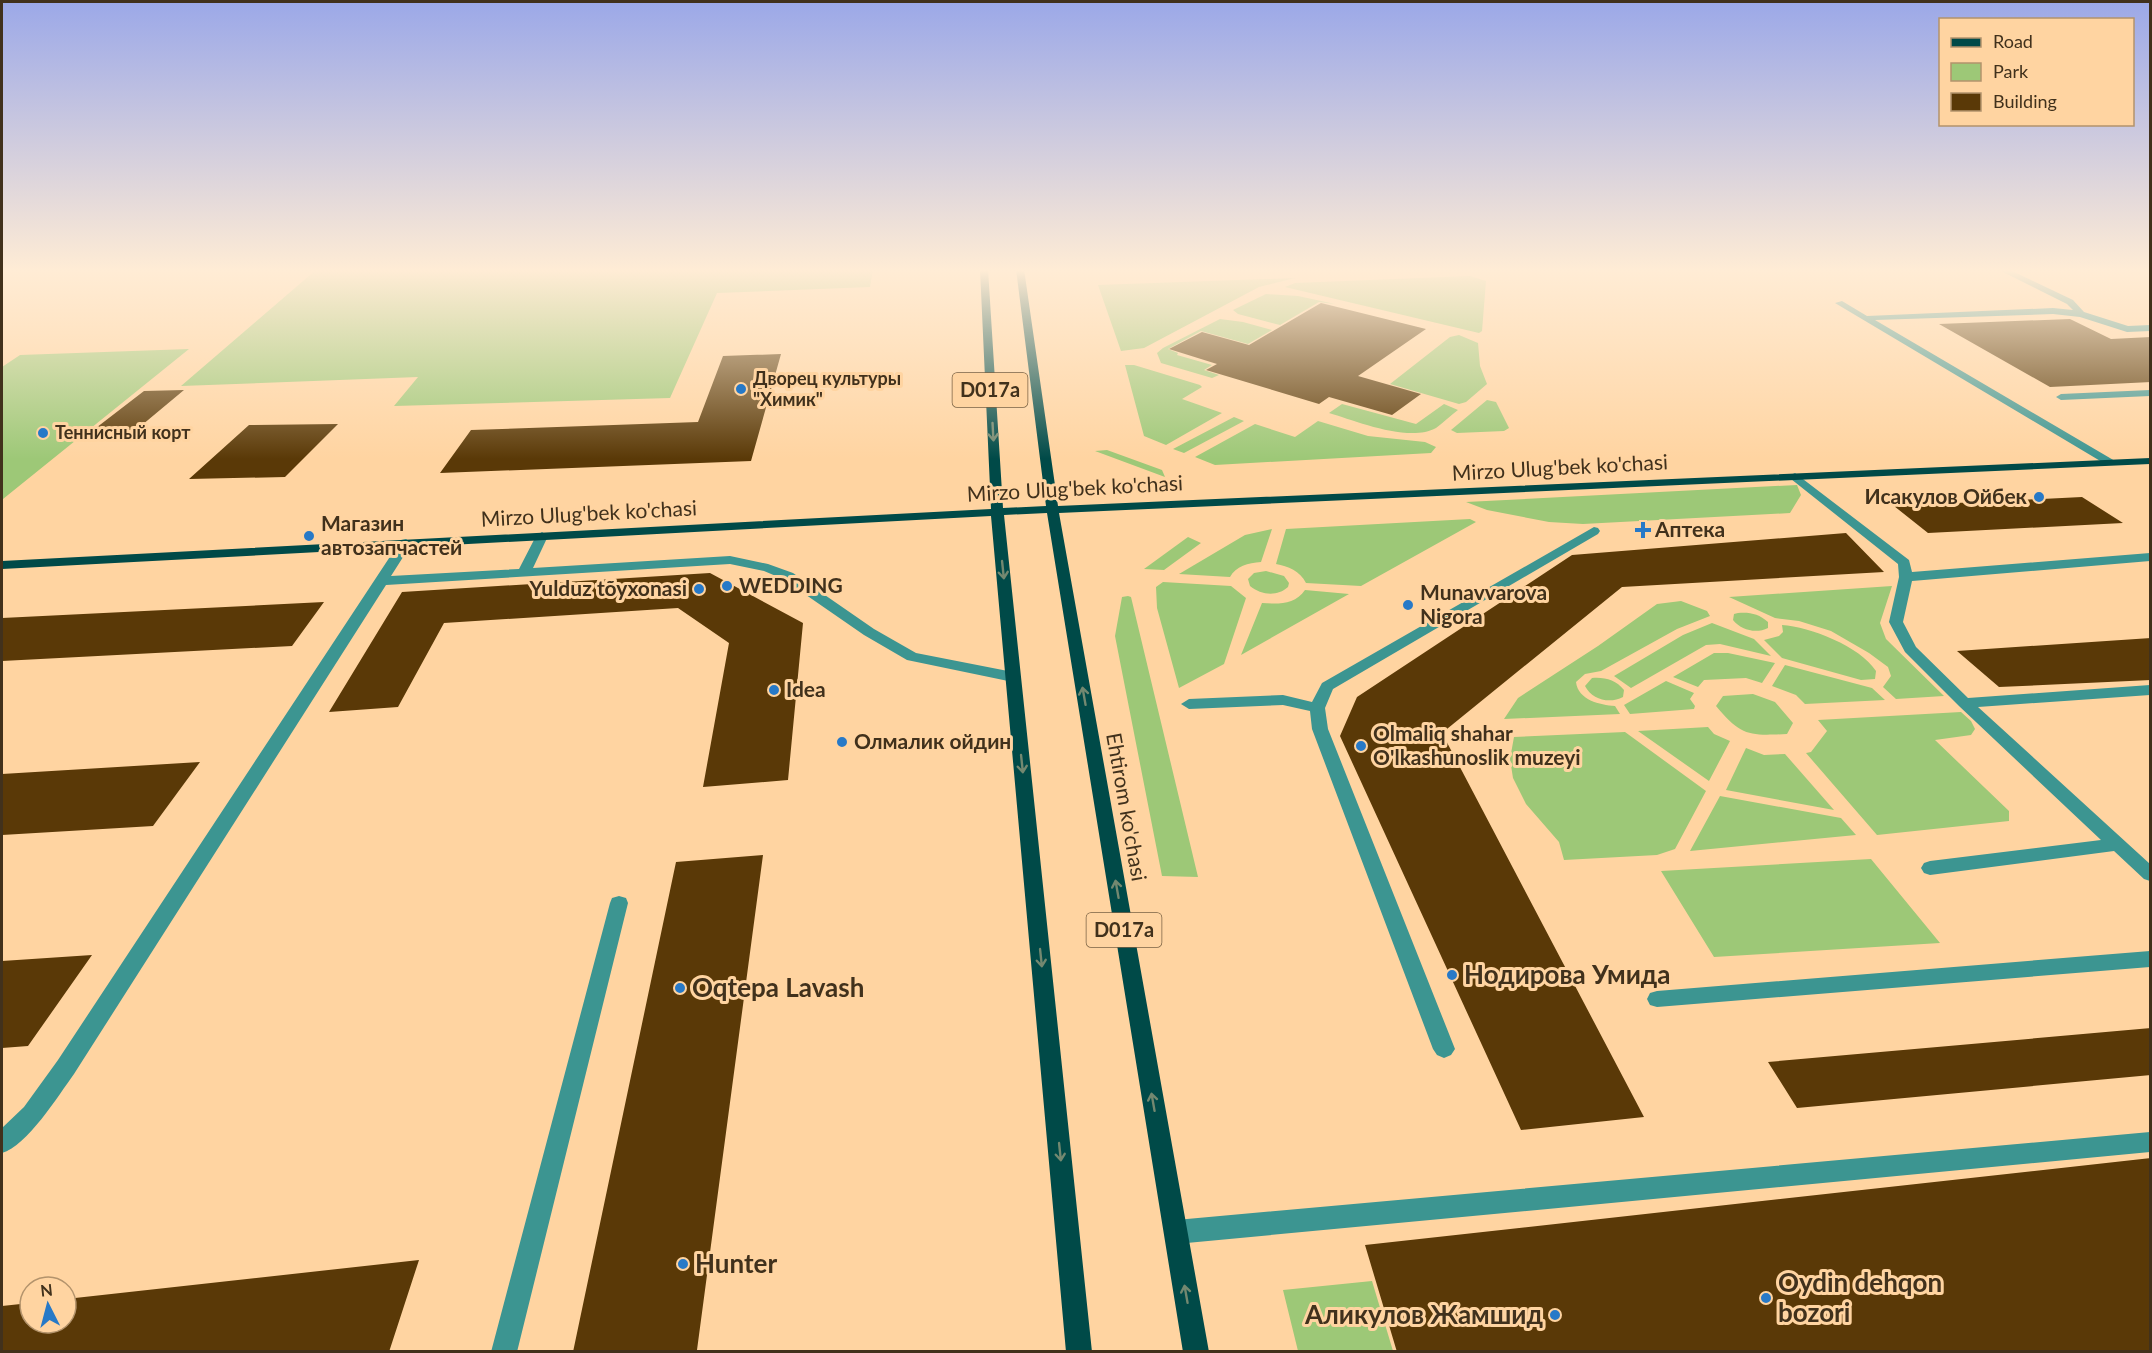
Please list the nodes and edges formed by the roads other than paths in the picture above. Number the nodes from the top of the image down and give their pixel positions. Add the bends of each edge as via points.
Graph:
1 (988, 332) edge
2 (1028, 332) edge
3 (1892, 332) edge
4 (2151, 393) edge
5 (2061, 397) dead end
6 (2151, 461) edge
7 (2111, 463) junction
8 (1795, 477) junction
9 (1052, 509) junction
10 (998, 512) junction
11 (1594, 531) dead end
12 (542, 536) junction
13 (406, 543) junction
14 (2151, 557) edge
15 (2, 565) edge
16 (524, 573) junction
17 (1906, 577) junction
18 (382, 581) junction
19 (1013, 677) junction
20 (2151, 690) edge
21 (1964, 703) junction
22 (1189, 704) dead end
23 (1317, 708) junction
24 (2117, 844) junction
25 (1930, 868) dead end
26 (2151, 874) edge
27 (619, 903) dead end
28 (2151, 959) edge
29 (1657, 999) dead end
30 (1444, 1049) dead end
31 (2151, 1142) edge
32 (2, 1143) edge
33 (1176, 1232) junction
34 (504, 1352) edge
35 (1079, 1352) edge
36 (1196, 1352) edge

1 -> 10 main road, D017a
2 - 9 main road, Ehtirom ko'chasi / D017a
3 - 7 lane
4 - 5 lane
6 - 7 main road, Mirzo Ulug'bek ko'chasi
7 - 8 main road, Mirzo Ulug'bek ko'chasi
8 - 9 main road, Mirzo Ulug'bek ko'chasi
8 - 17 lane via 1904,563
9 - 10 main road, Mirzo Ulug'bek ko'chasi
33 -> 9 main road, Ehtirom ko'chasi / D017a
10 - 12 main road, Mirzo Ulug'bek ko'chasi
10 -> 19 main road, D017a
11 - 23 lane via 1327,686
12 - 13 main road, Mirzo Ulug'bek ko'chasi
12 - 16 lane
13 - 15 main road, Mirzo Ulug'bek ko'chasi
13 - 18 lane
14 - 17 lane
16 - 18 lane
16 - 19 lane via 730,561 768,568 788,576 912,657
17 - 21 lane via 1896,622 1910,649
18 - 32 lane via 66,1067 32,1114
19 -> 35 main road, D017a
20 - 21 lane
21 - 24 lane
22 - 23 lane via 1282,700
23 - 30 lane via 1320,729
24 - 25 lane
24 - 26 lane
27 - 34 lane
28 - 29 lane
31 - 33 lane
36 -> 33 main road, Ehtirom ko'chasi / D017a

